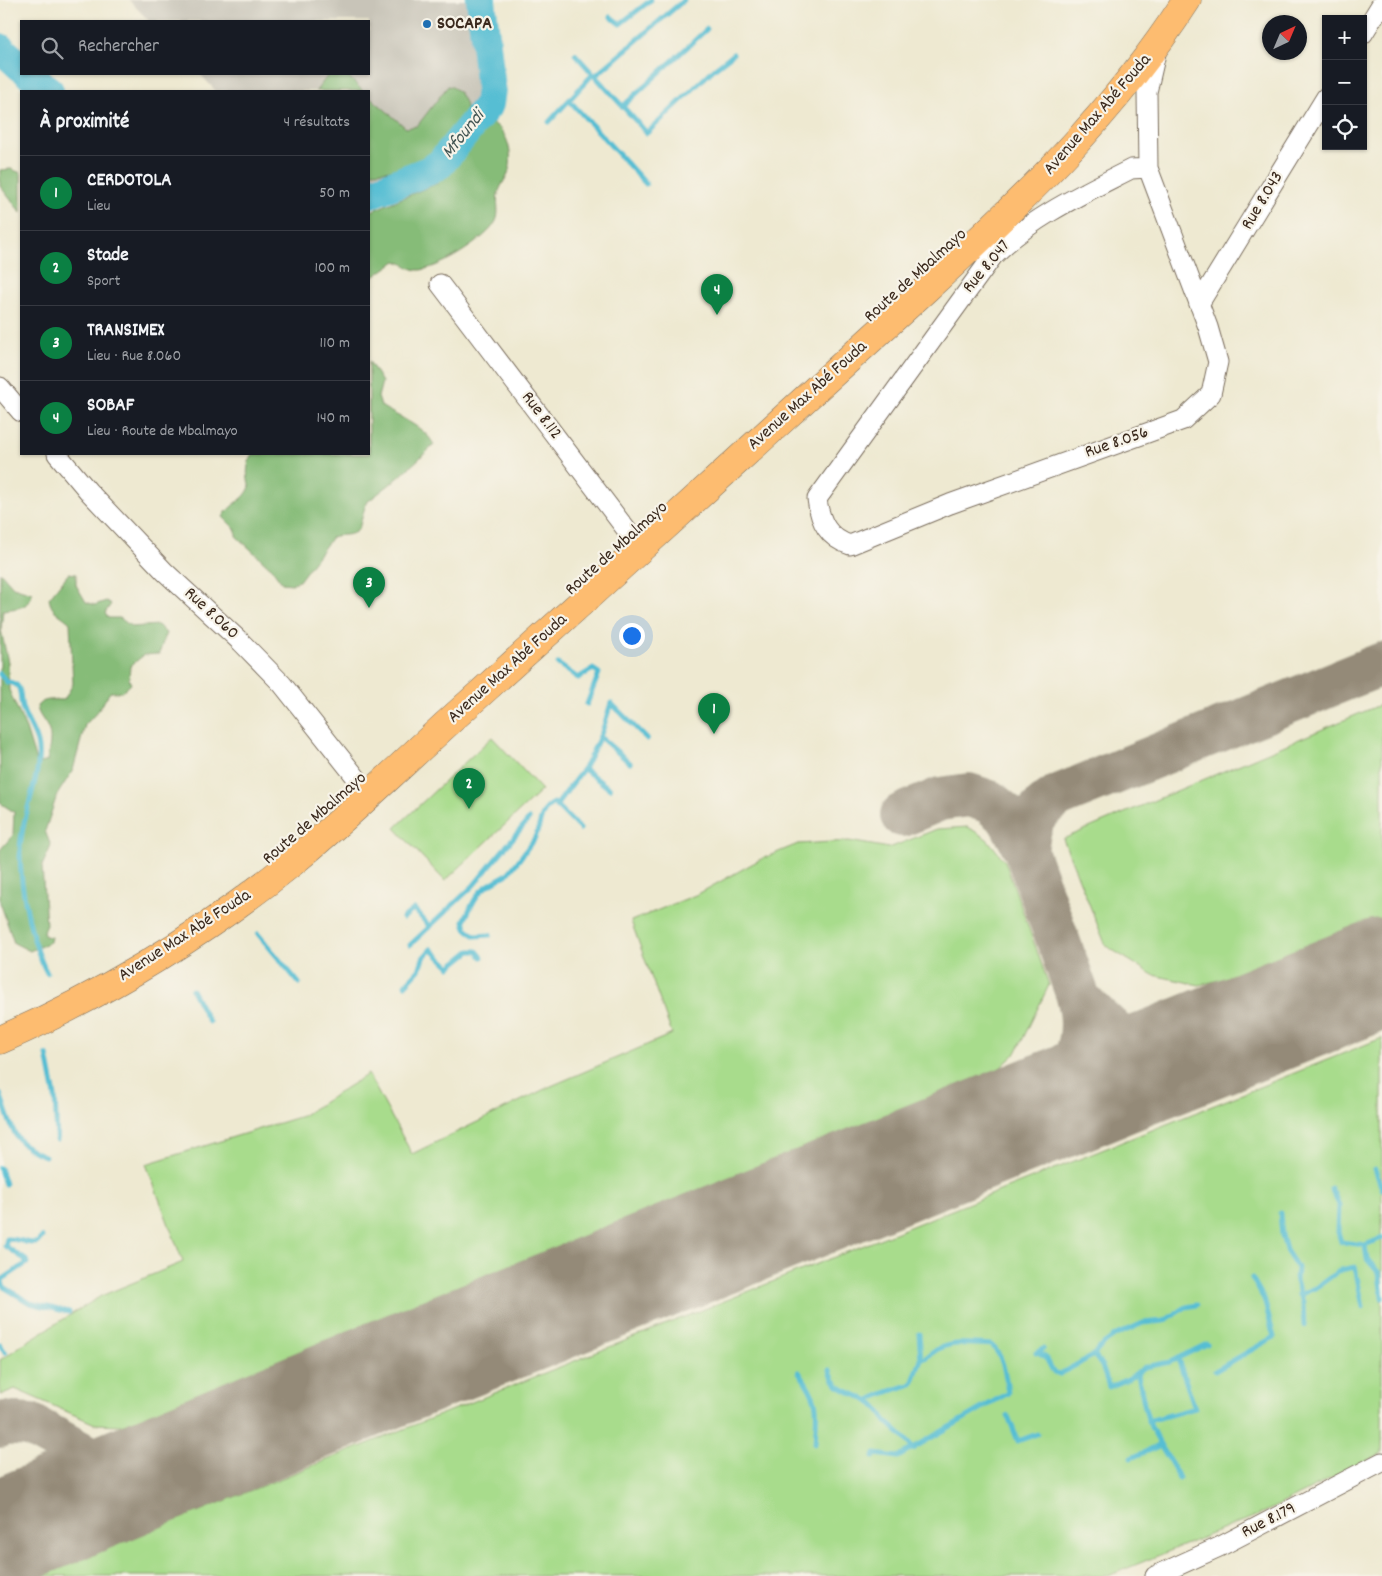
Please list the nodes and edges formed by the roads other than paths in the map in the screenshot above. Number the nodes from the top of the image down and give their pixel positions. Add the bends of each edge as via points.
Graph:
1 (1170, 0) edge
2 (1187, 0) edge
3 (1382, 3) edge
4 (1367, 27) edge
5 (1158, 45) junction
6 (1322, 103) edge
7 (1148, 168) junction
8 (440, 284) dead end
9 (1199, 304) junction
10 (0, 387) edge
11 (20, 411) edge
12 (58, 455) edge
13 (817, 499) joint
14 (636, 542) junction
15 (359, 781) junction
16 (0, 1022) edge
17 (0, 1040) edge
18 (1382, 1462) edge
19 (1155, 1576) edge

1 - 14 highway, Route de Mbalmayo via 1109,84 1064,137
2 - 5 highway, Avenue Max Abé Fouda
3 - 4 street
5 - 7 street via 1147,92
5 - 14 highway, Avenue Max Abé Fouda via 1074,148 1012,209
6 - 9 street, Rue 8.043
7 - 9 street, Rue 8.056
7 - 13 street, Rue 8.047 via 1131,169 1042,216 992,256
8 - 14 street, Rue 8.112
9 - 13 street, Rue 8.056 via 1218,362 1211,394 1183,420 950,504 850,545 835,540 819,514
10 - 11 street
12 - 15 street, Rue 8.060 via 165,572 282,684
14 - 15 highway, Route de Mbalmayo
14 - 17 highway, Avenue Max Abé Fouda via 288,866 172,950 44,1021
15 - 16 highway, Route de Mbalmayo via 226,894 160,938 35,1007
18 - 19 street, Rue 8.179

